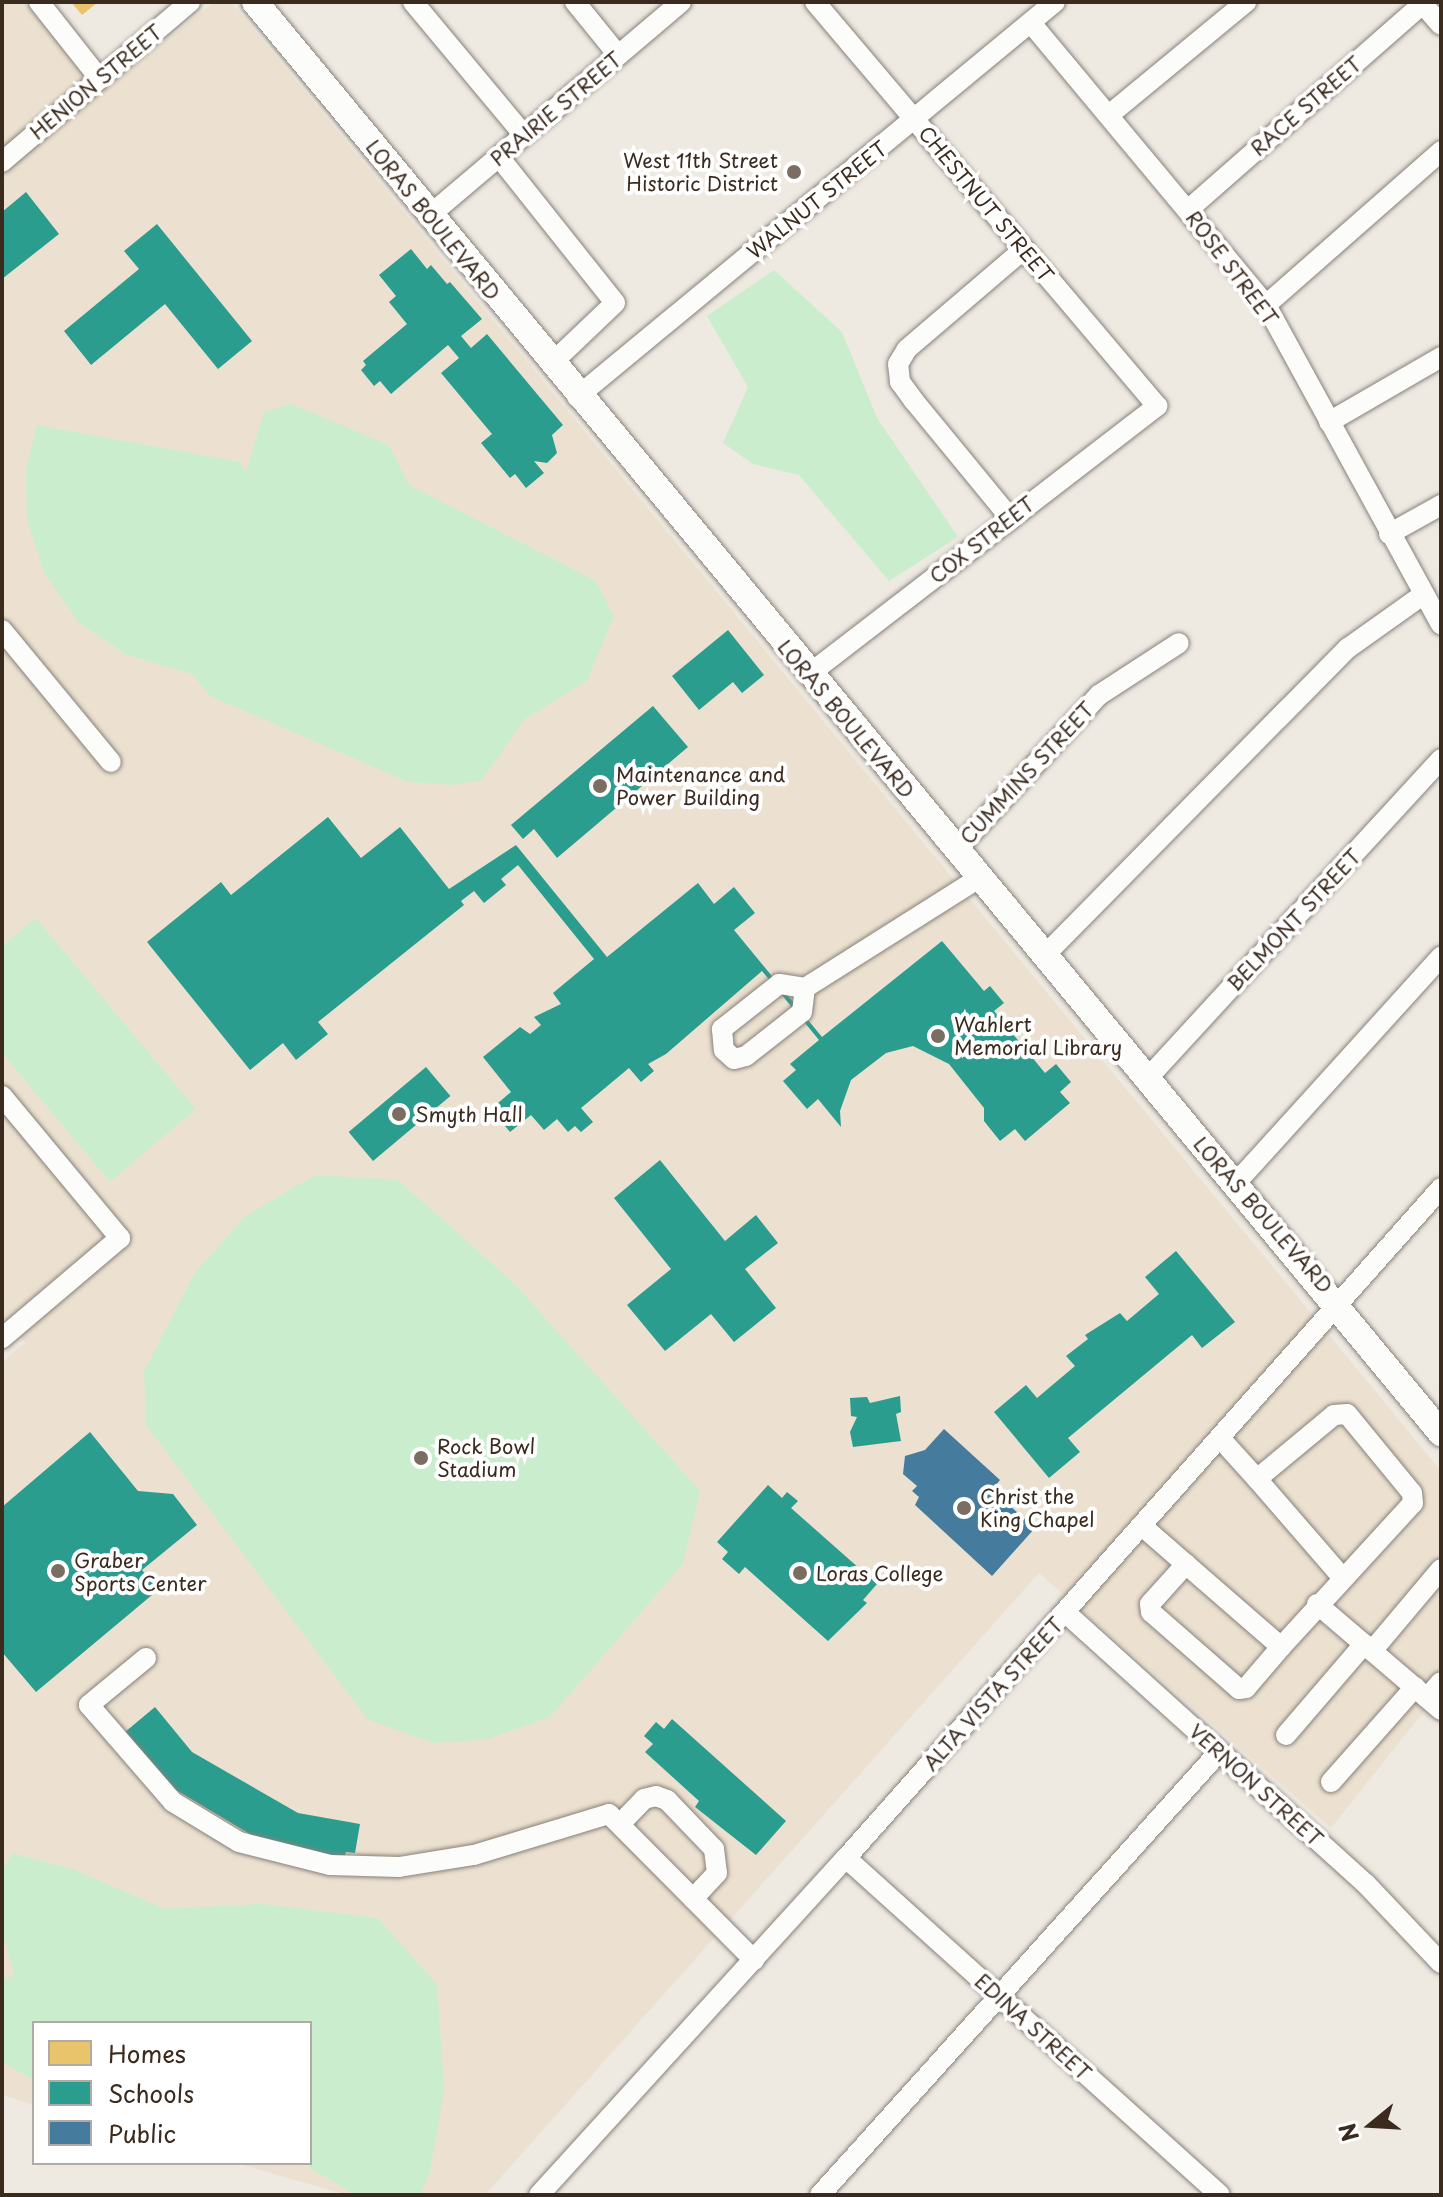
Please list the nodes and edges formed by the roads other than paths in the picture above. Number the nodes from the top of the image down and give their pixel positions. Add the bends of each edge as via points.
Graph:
1 (39, 2) edge
2 (190, 2) edge
3 (255, 2) edge
4 (413, 2) edge
5 (575, 2) edge
6 (681, 2) edge
7 (815, 2) edge
8 (1055, 2) edge
9 (1246, 2) edge
10 (1422, 3) edge
11 (1031, 23) junction
12 (1441, 25) edge
13 (618, 55) junction
14 (99, 78) junction
15 (1109, 115) junction
16 (915, 119) junction
17 (524, 135) junction
18 (1441, 151) edge
19 (499, 157) junction
20 (2, 162) edge
21 (1189, 209) junction
22 (430, 215) junction
23 (1024, 249) junction
24 (1266, 305) junction
25 (1441, 357) edge
26 (551, 364) junction
27 (577, 397) junction
28 (1157, 406) joint
29 (1329, 422) junction
30 (1441, 505) edge
31 (1011, 519) junction
32 (1389, 534) junction
33 (1424, 594) junction
34 (1441, 624) edge
35 (2, 630) edge
36 (1179, 643) dead end
37 (808, 675) junction
38 (1441, 759) edge
39 (111, 762) dead end
40 (956, 850) junction
41 (979, 878) junction
42 (1044, 956) junction
43 (1441, 957) edge
44 (805, 988) dead end
45 (1146, 1080) junction
46 (2, 1096) edge
47 (1235, 1184) junction
48 (1441, 1188) edge
49 (1339, 1304) junction
50 (3, 1335) edge
51 (1441, 1433) edge
52 (1220, 1438) junction
53 (1257, 1479) junction
54 (1142, 1526) junction
55 (1186, 1564) junction
56 (1441, 1569) edge
57 (1341, 1576) junction
58 (1317, 1604) junction
59 (1066, 1613) junction
60 (1281, 1647) junction
61 (1368, 1648) junction
62 (146, 1658) dead end
63 (1441, 1682) edge
64 (1428, 1699) edge
65 (1286, 1735) dead end
66 (1219, 1752) junction
67 (1331, 1782) dead end
68 (621, 1823) junction
69 (846, 1858) junction
70 (693, 1899) junction
71 (754, 1960) junction
72 (1441, 1963) edge
73 (1000, 1997) junction
74 (539, 2195) edge
75 (820, 2195) edge
76 (1220, 2195) edge

1 - 14 street
2 - 14 street, HENION STREET
3 - 22 main road, LORAS BOULEVARD
4 - 17 street
5 - 13 street
6 - 13 street, PRAIRIE STREET
7 - 16 street, CHESTNUT STREET
8 - 11 street, WALNUT STREET
9 - 15 street
10 - 12 street
10 - 21 street, RACE STREET
11 - 15 street, ROSE STREET
11 - 16 street, WALNUT STREET
13 - 17 street, PRAIRIE STREET
14 - 20 street, HENION STREET
15 - 21 street, ROSE STREET
16 - 23 street, CHESTNUT STREET
16 - 27 street, WALNUT STREET
17 - 19 street, PRAIRIE STREET
18 - 24 street
19 - 22 street, PRAIRIE STREET
19 - 26 street via 615,303
21 - 24 street, ROSE STREET
22 - 26 main road, LORAS BOULEVARD
23 - 28 street, CHESTNUT STREET
23 - 31 street via 907,349 898,364 900,382
24 - 29 street, ROSE STREET
25 - 29 street
26 - 27 main road, LORAS BOULEVARD
27 - 37 main road, LORAS BOULEVARD
28 - 31 street, COX STREET
29 - 32 street, ROSE STREET
30 - 32 street
31 - 37 street, COX STREET
32 - 33 street, ROSE STREET
33 - 34 street, ROSE STREET
33 - 42 street via 1348,648
35 - 39 street
36 - 40 street, CUMMINS STREET via 1099,695
37 - 40 main road, LORAS BOULEVARD
38 - 45 street, BELMONT STREET
40 - 41 main road, LORAS BOULEVARD
41 - 42 main road, LORAS BOULEVARD
41 - 44 street
42 - 45 main road, LORAS BOULEVARD
43 - 47 street
45 - 47 main road, LORAS BOULEVARD
46 - 50 street via 120,1238
47 - 49 main road, LORAS BOULEVARD
48 - 49 street, ALTA VISTA STREET
49 - 51 main road, LORAS BOULEVARD
49 - 52 street, ALTA VISTA STREET
52 - 53 street
52 - 54 street, ALTA VISTA STREET
53 - 57 street
53 - 57 street via 1334,1415 1347,1414 1412,1493 1413,1503
54 - 55 street
54 - 59 street, ALTA VISTA STREET
55 - 60 street
55 - 60 street via 1150,1604 1151,1612 1239,1689 1246,1688
56 - 61 street
57 - 58 street
58 - 60 street
58 - 61 street
59 - 66 street, VERNON STREET
59 - 69 street, ALTA VISTA STREET
61 - 64 street
61 - 65 street
62 - 68 street via 89,1705 173,1802 239,1842 330,1865 399,1867 474,1855 609,1814
63 - 64 street
64 - 67 street
66 - 72 street, VERNON STREET via 1366,1884
66 - 73 street
68 - 70 street
68 - 70 street via 644,1799 656,1796 667,1800 714,1849 717,1873
69 - 71 street, ALTA VISTA STREET
69 - 73 street, EDINA STREET
70 - 71 street
71 - 74 street, ALTA VISTA STREET
73 - 75 street
73 - 76 street, EDINA STREET

